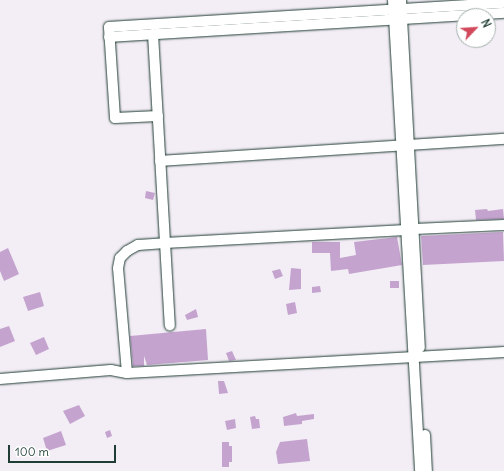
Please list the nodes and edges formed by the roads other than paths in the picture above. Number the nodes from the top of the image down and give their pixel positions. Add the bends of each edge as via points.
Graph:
1 (504, 2) edge
2 (397, 5) edge
3 (504, 8) edge
4 (504, 13) edge
5 (398, 20) junction
6 (109, 32) junction
7 (153, 34) junction
8 (158, 116) junction
9 (504, 139) edge
10 (405, 147) junction
11 (160, 161) junction
12 (504, 224) edge
13 (410, 230) junction
14 (165, 243) junction
15 (170, 326) dead end
16 (504, 352) edge
17 (417, 356) junction
18 (127, 373) junction
19 (0, 379) edge
20 (420, 471) edge
21 (427, 471) edge

1 - 2 street
1 - 3 street
2 - 5 street
2 - 6 street
4 - 5 street
5 - 7 street
5 - 10 street
6 - 7 street
6 - 8 street via 115,118
7 - 8 street
8 - 11 street
9 - 10 street
10 - 11 street
10 - 13 street
11 - 14 street
12 - 13 street
13 - 14 street
13 - 17 street
14 - 15 street
14 - 18 street via 138,245 120,258 118,268
16 - 17 street
17 - 18 street
17 - 20 street
17 - 21 street
18 - 19 street via 111,370

